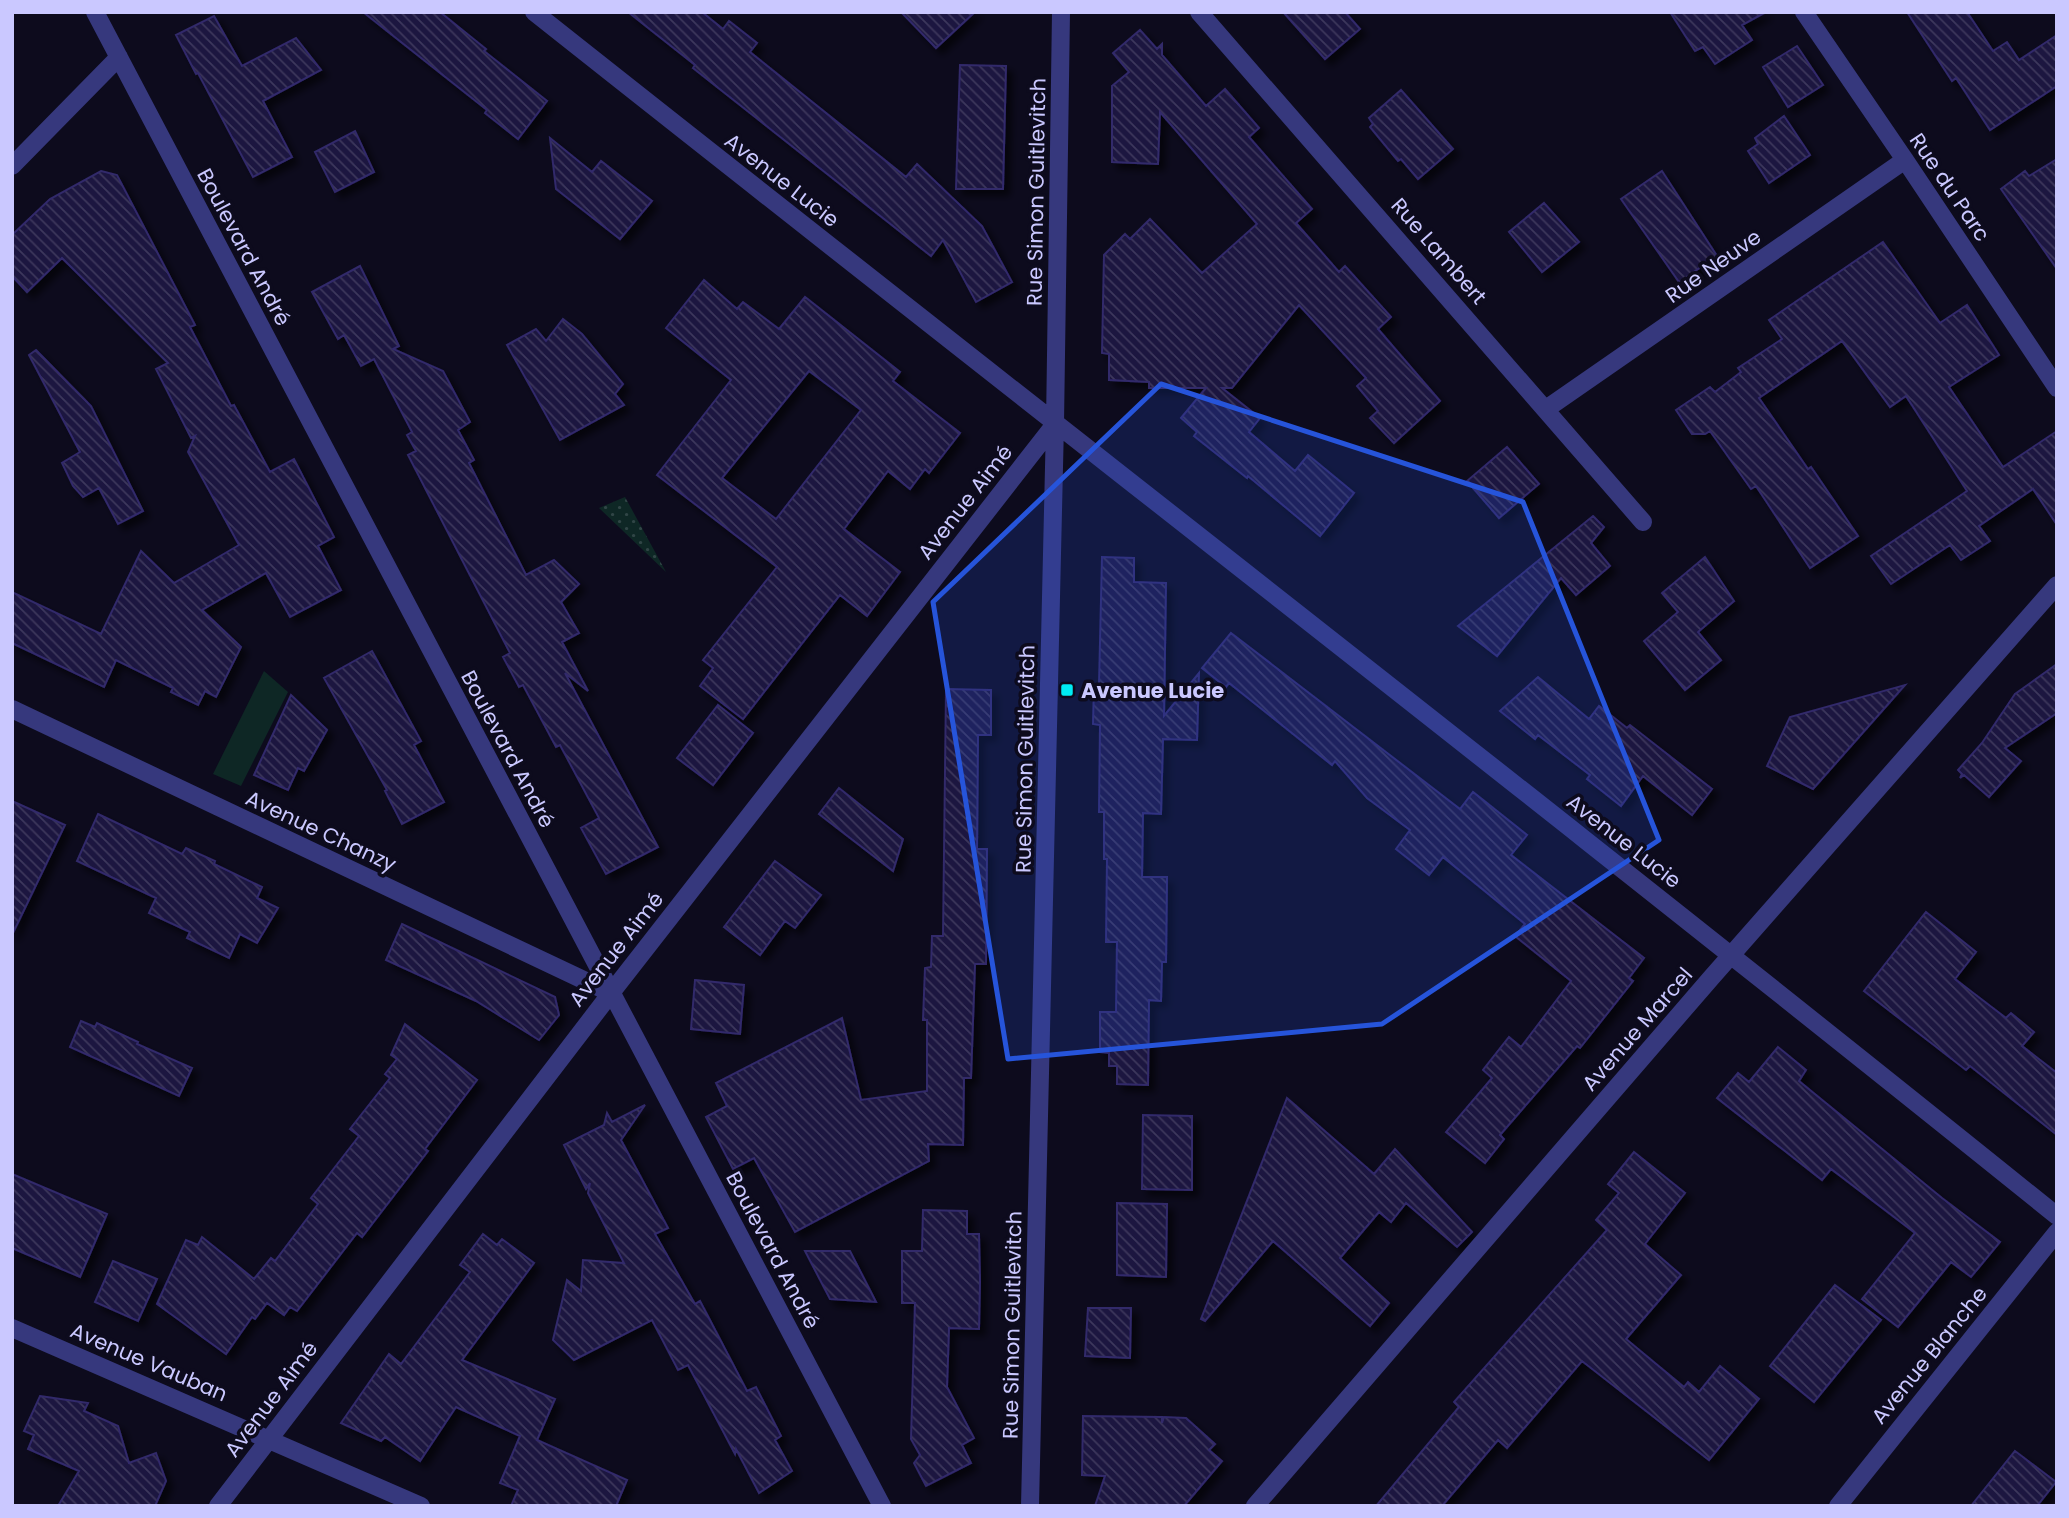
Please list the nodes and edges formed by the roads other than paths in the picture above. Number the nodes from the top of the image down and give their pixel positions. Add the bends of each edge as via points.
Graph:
1 (95, 12) edge
2 (534, 12) edge
3 (1061, 12) edge
4 (1199, 12) edge
5 (1804, 12) edge
6 (119, 57) junction
7 (1905, 160) junction
8 (12, 166) edge
9 (2057, 388) edge
10 (1546, 409) junction
11 (1055, 424) junction
12 (1643, 522) dead end
13 (2057, 585) edge
14 (12, 709) edge
15 (1732, 954) junction
16 (611, 993) junction
17 (2057, 1216) edge
18 (2057, 1233) edge
19 (12, 1328) edge
20 (269, 1439) junction
21 (218, 1506) edge
22 (421, 1506) edge
23 (882, 1506) edge
24 (1030, 1506) edge
25 (1255, 1506) edge
26 (1838, 1506) edge

1 - 6 street, Boulevard André
2 - 11 street, Avenue Lucie
3 - 11 street, Rue Simon Guitlevitch
4 - 10 street, Rue Lambert
5 - 7 street, Rue du Parc
6 - 8 street
6 - 16 street, Boulevard André
7 - 9 street, Rue du Parc
7 - 10 street, Rue Neuve
10 - 12 street, Rue Lambert
11 - 15 street, Avenue Lucie
11 - 16 street, Avenue Aimé
11 - 24 street, Rue Simon Guitlevitch
13 - 15 street, Avenue Marcel
14 - 16 street, Avenue Chanzy
15 - 17 street, Avenue Lucie
15 - 25 street, Avenue Marcel
16 - 20 street, Avenue Aimé
16 - 23 street, Boulevard André
18 - 26 street, Avenue Blanche
19 - 20 street, Avenue Vauban
20 - 21 street, Avenue Aimé
20 - 22 street, Avenue Vauban

